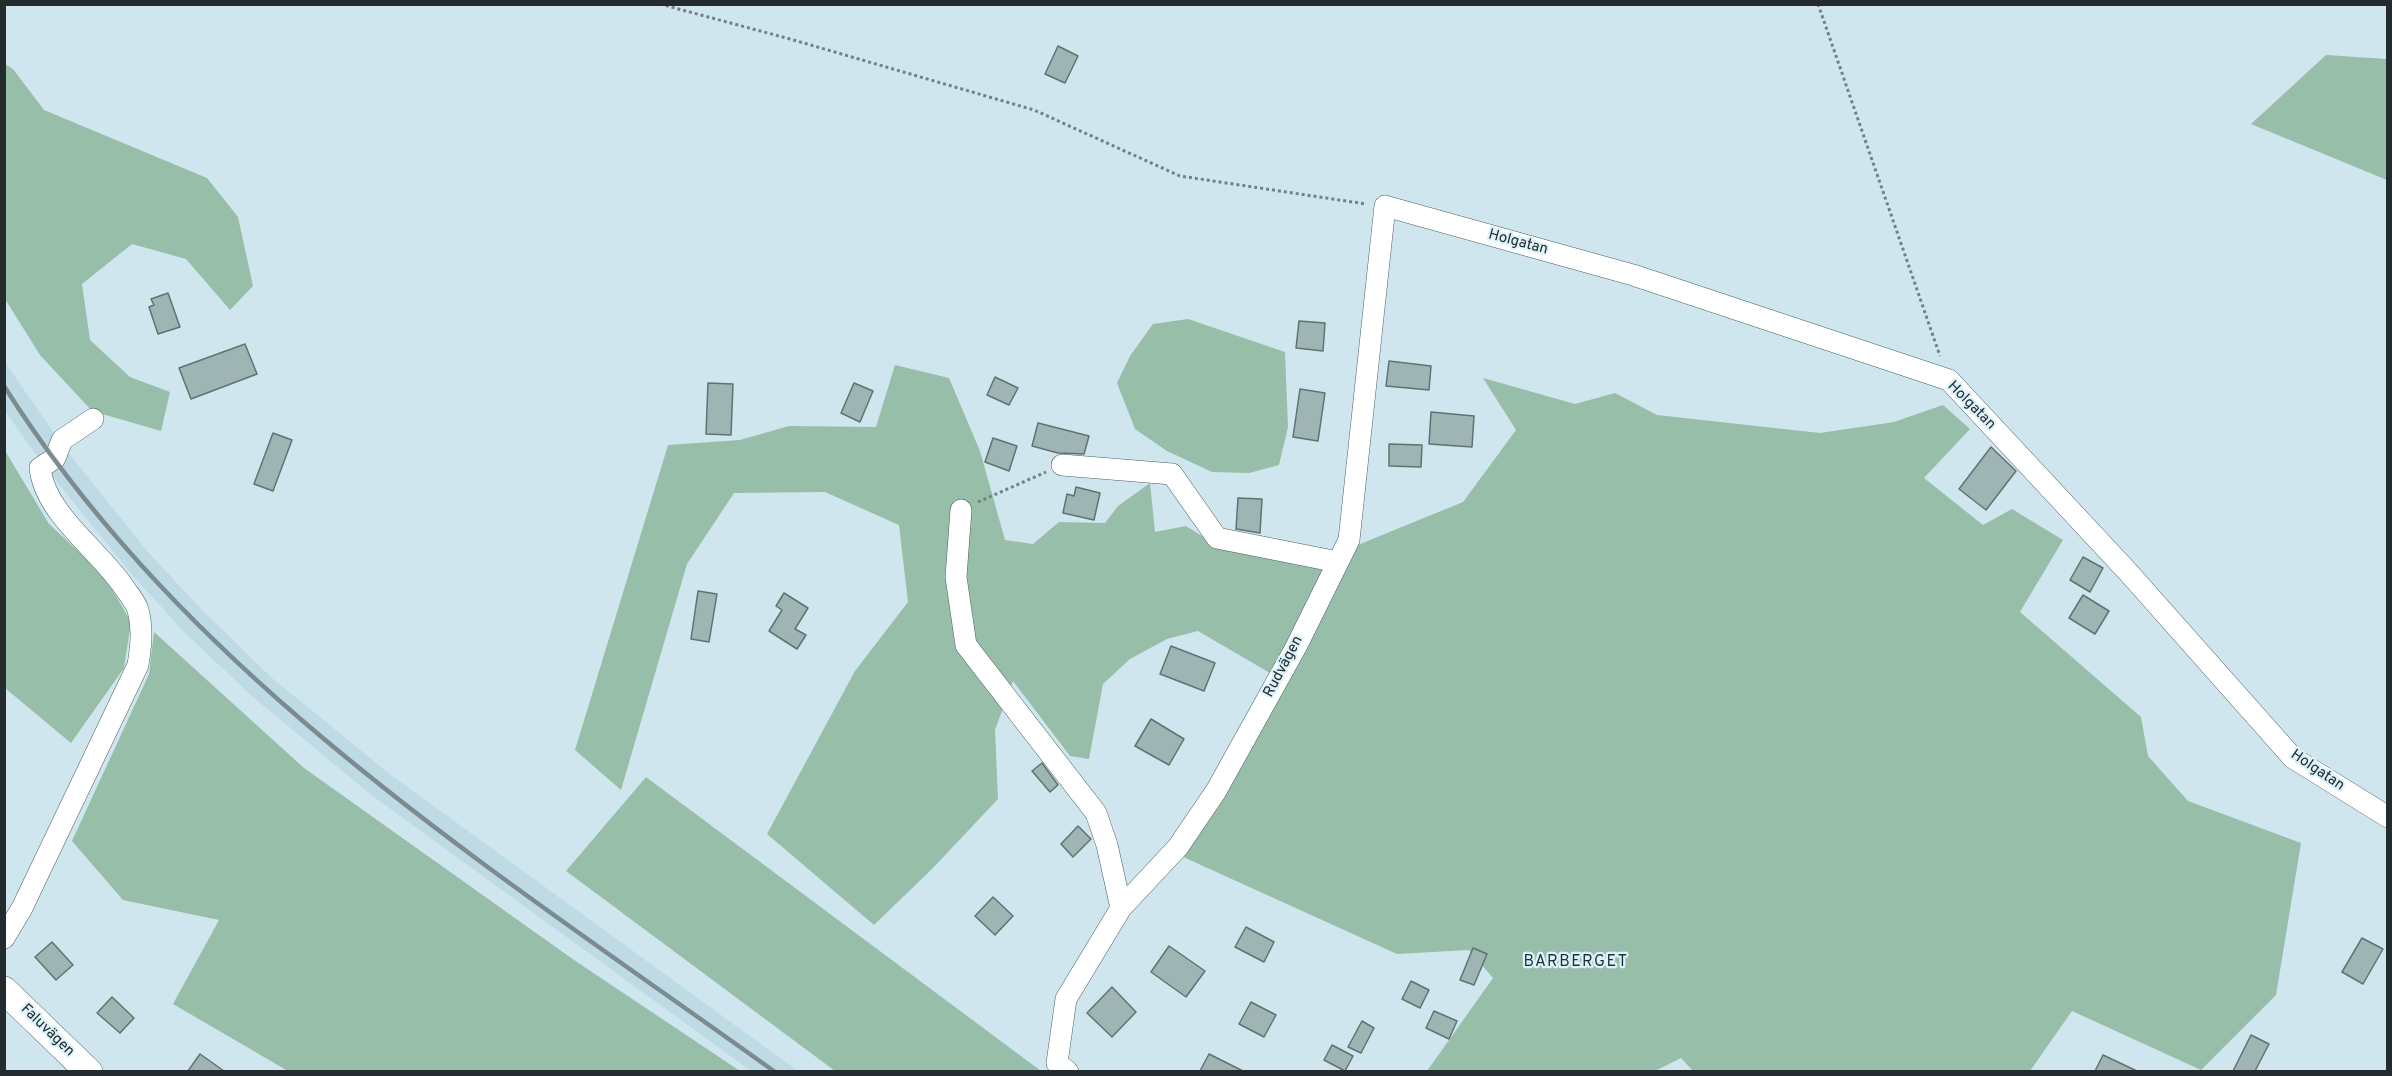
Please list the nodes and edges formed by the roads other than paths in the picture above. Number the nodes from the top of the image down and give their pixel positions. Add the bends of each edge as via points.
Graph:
1 (1385, 206) joint
2 (93, 419) dead end
3 (1062, 465) road end
4 (961, 510) road end
5 (1338, 562) junction
6 (2388, 817) edge
7 (1121, 908) junction
8 (4, 938) edge
9 (4, 990) edge
10 (89, 1071) edge
11 (1068, 1071) edge

1 - 5 street, Rudvägen via 1349,540
1 - 6 street, Holgatan via 1633,275 1949,380 2128,572 2293,758
2 - 8 street via 62,440 55,458 40,468 41,482 49,500 118,578 137,607 142,634 138,665
3 - 5 street via 1172,474 1217,538
4 - 7 street via 956,577 966,645 1096,813 1110,854
5 - 7 street, Rudvägen via 1216,791 1178,847
7 - 11 street, Rudvägen via 1065,999 1057,1063
9 - 10 street, Faluvägen

